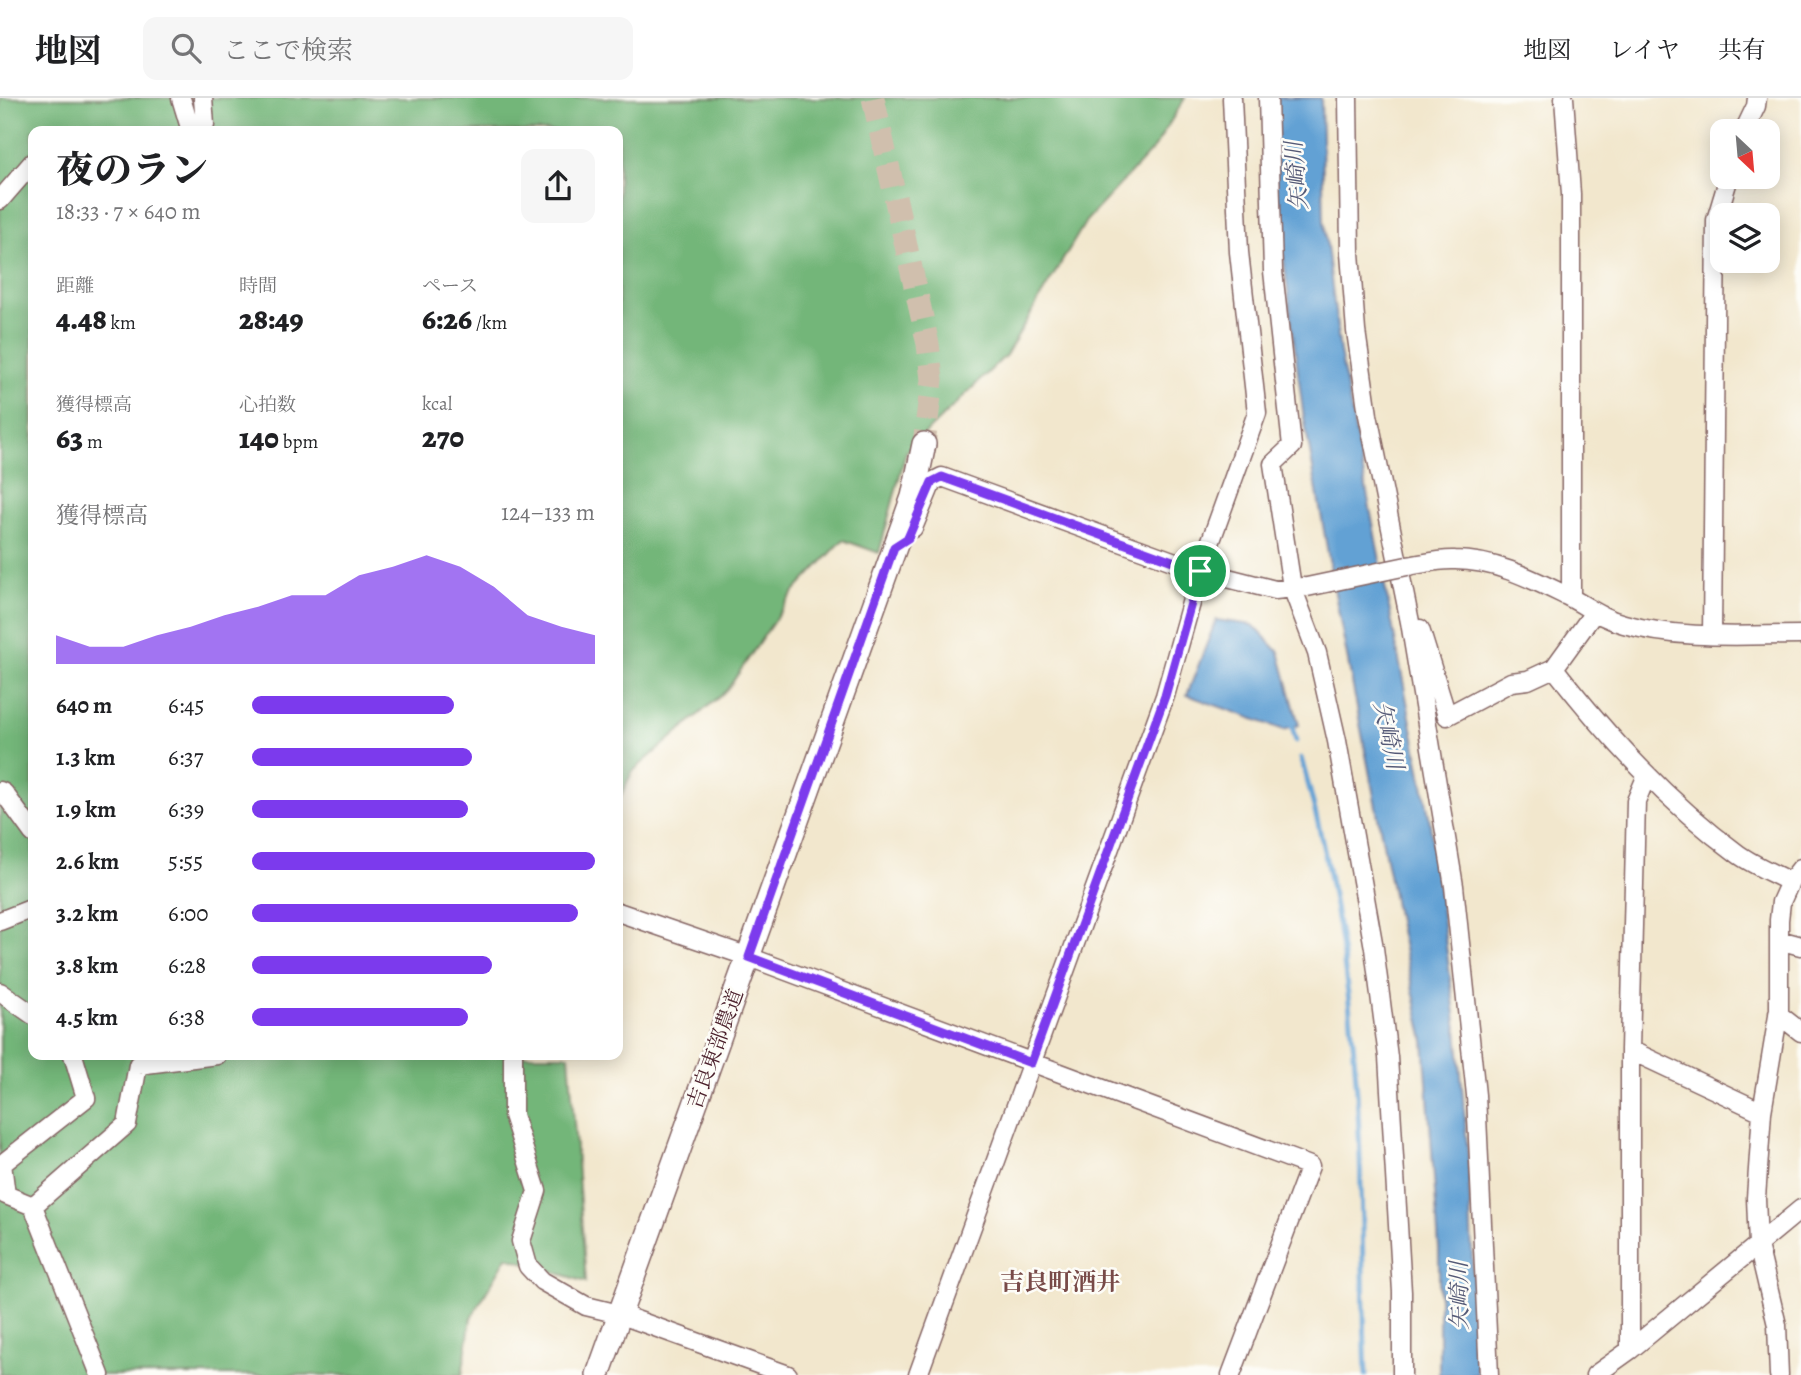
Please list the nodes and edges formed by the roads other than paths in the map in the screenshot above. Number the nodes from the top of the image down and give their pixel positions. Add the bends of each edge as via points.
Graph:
1 (181, 98) edge
2 (203, 98) edge
3 (1232, 98) edge
4 (1268, 98) edge
5 (1348, 98) edge
6 (1563, 98) edge
7 (1757, 98) edge
8 (1750, 119) edge
9 (189, 126) edge
10 (204, 126) edge
11 (28, 168) edge
12 (1725, 189) edge
13 (0, 200) edge
14 (924, 444) tunnel mouth
15 (894, 547) junction
16 (1200, 571) junction
17 (1299, 587) junction
18 (1571, 598) junction
19 (1593, 614) junction
20 (1410, 622) junction
21 (1712, 635) junction
22 (1801, 635) edge
23 (1554, 668) junction
24 (1647, 775) junction
25 (0, 792) edge
26 (28, 826) edge
27 (1795, 875) edge
28 (28, 910) edge
29 (623, 914) edge
30 (0, 921) edge
31 (1779, 940) junction
32 (1801, 946) edge
33 (749, 957) junction
34 (0, 992) edge
35 (28, 1012) edge
36 (1778, 1014) junction
37 (1801, 1032) edge
38 (1630, 1050) junction
39 (75, 1060) edge
40 (177, 1060) edge
41 (513, 1060) edge
42 (1031, 1063) junction
43 (1762, 1112) junction
44 (33, 1206) junction
45 (1801, 1209) edge
46 (1758, 1245) junction
47 (620, 1314) junction
48 (1630, 1350) junction
49 (100, 1375) edge
50 (598, 1375) edge
51 (788, 1375) edge
52 (918, 1375) edge
53 (1231, 1375) edge
54 (1402, 1375) edge
55 (1489, 1375) edge
56 (1595, 1375) edge
57 (1779, 1375) edge

1 - 9 street
2 - 10 street
3 - 16 street via 1239,251 1257,412
4 - 17 street via 1273,271 1292,446 1273,464
5 - 20 street via 1356,331 1368,415
6 - 18 street via 1571,194
7 - 8 street
11 - 13 street
12 - 21 street via 1716,220
14 - 15 street, 吉良東部農道 via 913,497
15 - 16 street via 908,538 932,482 942,477
15 - 33 street, 吉良東部農道
16 - 17 street via 1275,590
16 - 42 street via 1165,696
17 - 18 street, bridge via 1455,559 1490,564
17 - 54 street via 1334,728 1374,948 1388,1057 1402,1292
18 - 19 street
19 - 21 street via 1650,630
19 - 23 street
20 - 23 street via 1420,629 1447,716 1511,682
20 - 55 street via 1454,886 1476,1095
21 - 22 street
23 - 24 street via 1601,728
24 - 27 street via 1739,855
24 - 38 street via 1636,801
25 - 26 street
27 - 31 street via 1781,902
28 - 30 street
29 - 33 street
31 - 32 street
31 - 36 street
33 - 42 street
33 - 47 street, 吉良東部農道
34 - 35 street
36 - 37 street
36 - 43 street
38 - 43 street
38 - 48 street
39 - 44 street via 86,1098 2,1164 6,1195
40 - 44 street via 138,1065 127,1124
41 - 47 street via 513,1115 537,1191 520,1249 542,1281 586,1306
42 - 52 street
42 - 53 street via 1310,1166
43 - 46 street
44 - 49 street
45 - 46 street
46 - 48 street
46 - 57 street via 1777,1325
47 - 50 street, 吉良東部農道
47 - 51 street
48 - 56 street

